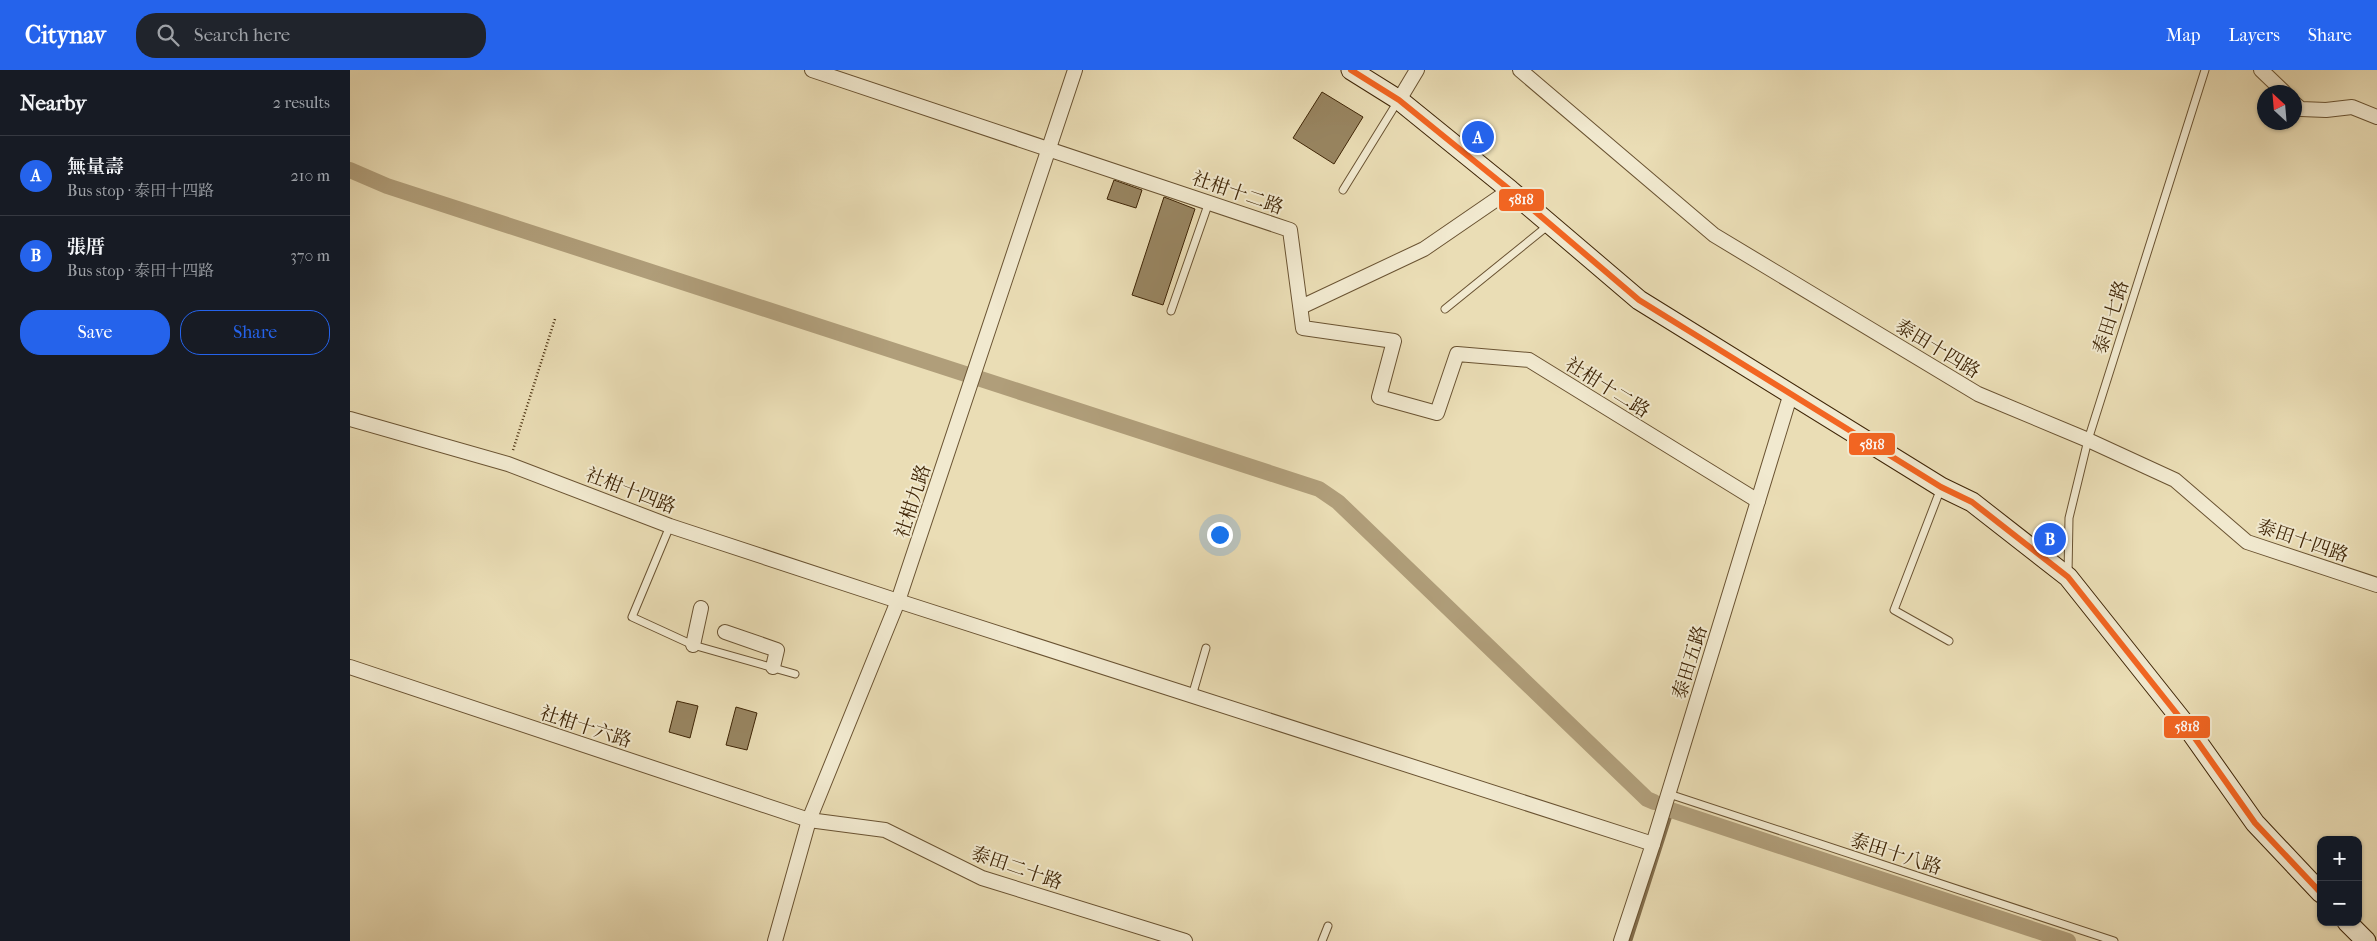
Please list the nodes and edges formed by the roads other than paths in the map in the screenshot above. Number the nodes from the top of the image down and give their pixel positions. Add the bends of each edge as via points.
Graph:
1 (812, 70) edge
2 (1075, 70) edge
3 (1351, 70) edge
4 (1417, 70) edge
5 (1520, 70) edge
6 (2205, 70) edge
7 (2262, 70) edge
8 (2277, 85) edge
9 (1399, 100) junction
10 (2302, 109) edge
11 (2377, 117) edge
12 (1049, 148) junction
13 (1343, 190) dead end
14 (1510, 190) junction
15 (1208, 202) junction
16 (1550, 224) junction
17 (1301, 307) junction
18 (1445, 309) dead end
19 (1171, 311) dead end
20 (1791, 393) junction
21 (350, 419) edge
22 (2088, 440) junction
23 (1942, 487) junction
24 (1758, 501) junction
25 (670, 526) junction
26 (2068, 577) junction
27 (2377, 585) edge
28 (898, 601) junction
29 (701, 608) dead end
30 (725, 632) dead end
31 (1948, 641) dead end
32 (693, 645) junction
33 (1206, 648) dead end
34 (350, 667) edge
35 (773, 667) junction
36 (795, 674) dead end
37 (1192, 696) junction
38 (1669, 794) junction
39 (809, 820) junction
40 (1653, 844) junction
41 (2317, 889) edge
42 (1328, 926) dead end
43 (1165, 938) edge
44 (775, 941) edge
45 (1185, 941) edge
46 (1322, 941) edge
47 (1621, 941) edge
48 (2114, 941) edge

1 - 12 street, 社柑十二路
2 - 12 street, 社柑九路
3 - 9 street
4 - 9 street
5 - 22 street, 泰田十四路 via 1714,235 1978,394
6 - 22 lane, 泰田七路
7 - 8 street
9 - 13 lane
9 - 14 street
10 - 11 street via 2352,107
12 - 15 street, 社柑十二路
12 - 28 street, 社柑九路
14 - 16 street
14 - 17 street via 1424,249
15 - 17 street, 社柑十二路 via 1290,230
15 - 19 lane
16 - 18 lane
16 - 20 street via 1639,300
17 - 24 street, 社柑十二路 via 1303,328 1394,341 1379,397 1436,413 1457,354 1529,360
20 - 23 street
20 - 24 street, 泰田五路
21 - 25 street, 社柑十四路 via 508,464
22 - 26 lane, 泰田七路 via 2069,518
22 - 27 street, 泰田十四路 via 2175,480 2247,542
23 - 26 street via 1972,502
23 - 31 lane via 1894,610
24 - 38 street, 泰田五路
25 - 28 street, 社柑十四路
25 - 32 lane via 632,617
26 - 41 street via 2185,724 2256,823
28 - 37 street, 社柑十四路
28 - 39 street, 社柑九路
29 - 32 street
30 - 35 street via 777,650
32 - 35 lane
33 - 37 lane
34 - 39 street, 社柑十六路
35 - 36 lane
37 - 40 street, 社柑十四路
38 - 40 street, 泰田五路
38 - 48 lane, 泰田十八路
39 - 43 street, 泰田二十路 via 885,830 982,878
39 - 44 street, 社柑九路
40 - 47 street, 泰田五路
42 - 46 lane
43 - 45 street, 泰田二十路

